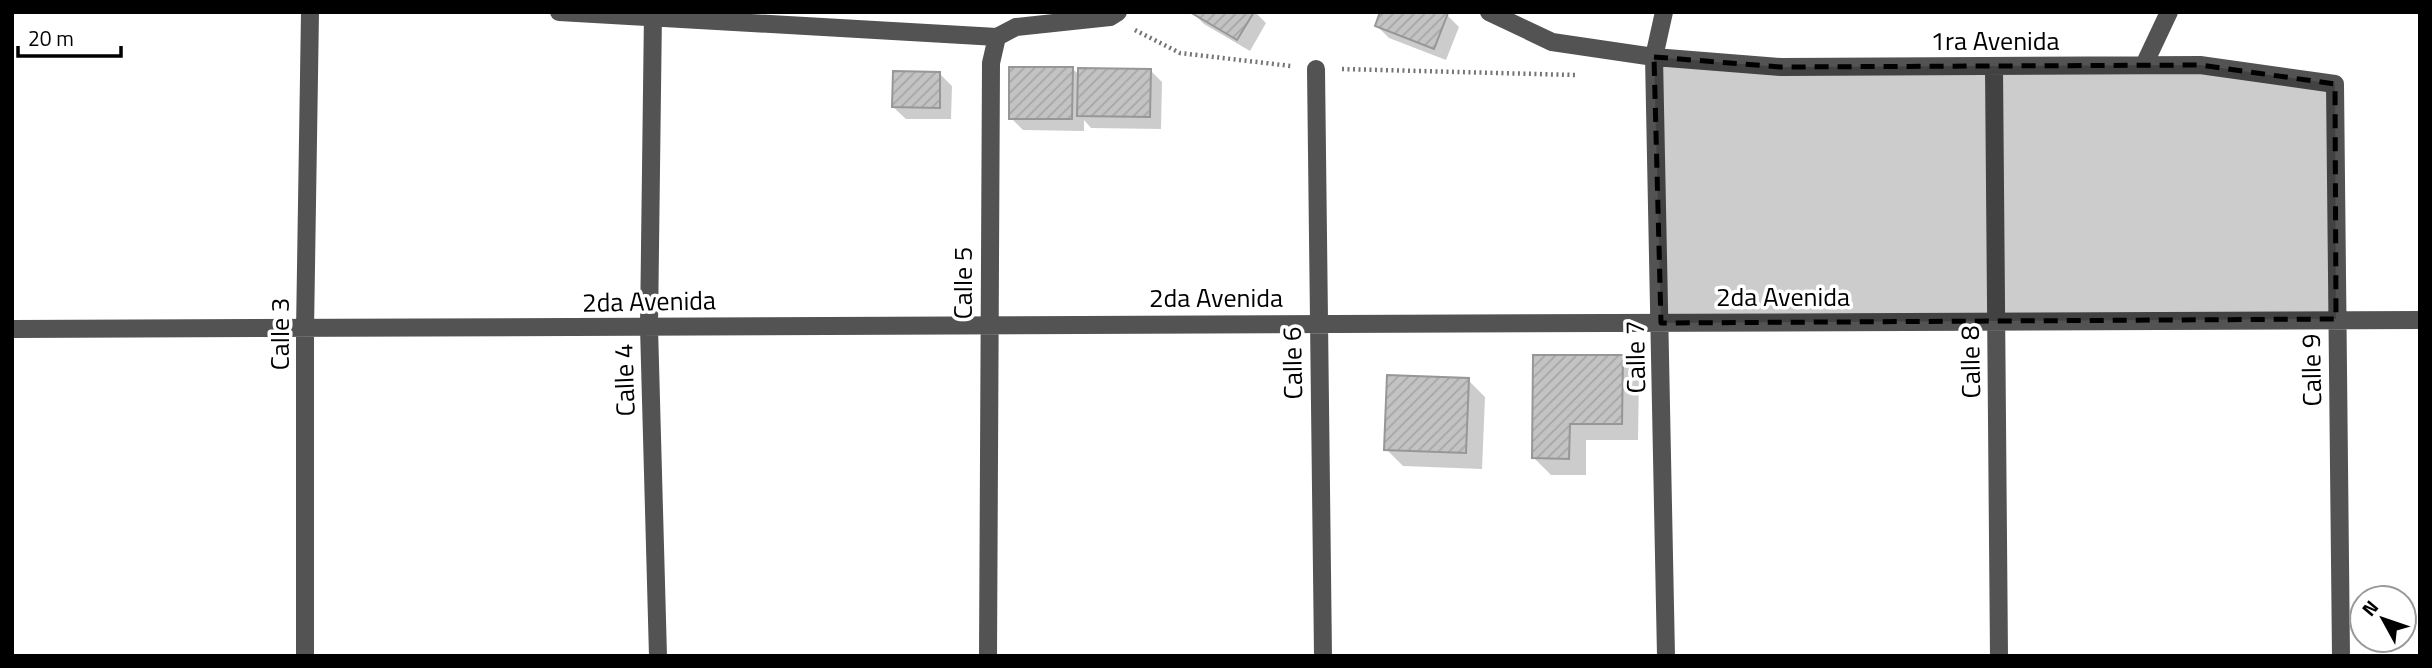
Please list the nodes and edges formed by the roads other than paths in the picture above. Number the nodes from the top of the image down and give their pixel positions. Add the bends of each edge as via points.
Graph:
1 (310, 12) edge
2 (559, 12) edge
3 (1489, 12) edge
4 (1664, 12) edge
5 (2169, 12) edge
6 (653, 15) edge
7 (1114, 15) edge
8 (997, 37) junction
9 (1654, 57) junction
10 (2144, 65) junction
11 (1994, 68) junction
12 (1315, 69) road end
13 (2335, 84) joint
14 (2336, 319) junction
15 (2420, 320) edge
16 (1995, 321) junction
17 (1317, 323) junction
18 (1661, 323) junction
19 (988, 324) junction
20 (649, 327) junction
21 (12, 329) edge
22 (305, 331) junction
23 (305, 656) edge
24 (658, 656) edge
25 (988, 656) edge
26 (1324, 656) edge
27 (1666, 656) edge
28 (1999, 656) edge
29 (2341, 656) edge

1 - 22 street, Calle 3
2 - 6 street
3 - 9 street, 1ra Avenida via 1552,42
4 - 9 street, Calle 7
5 - 10 street
6 - 8 street
6 - 20 street, Calle 4
7 - 8 street via 1016,27
8 - 19 street, Calle 5 via 988,108
9 - 11 street, 1ra Avenida via 1781,66
9 - 18 street, Calle 7
10 - 11 street, 1ra Avenida
10 - 13 street, 1ra Avenida via 2200,65
11 - 16 street, Calle 8
12 - 17 street, Calle 6
13 - 14 street, Calle 9
14 - 15 street, 2da Avenida
14 - 16 street, 2da Avenida
14 - 29 street, Calle 9
16 - 18 street, 2da Avenida
16 - 28 street, Calle 8
17 - 18 street, 2da Avenida
17 - 19 street, 2da Avenida
17 - 26 street, Calle 6
18 - 27 street, Calle 7
19 - 20 street, 2da Avenida
19 - 25 street, Calle 5
20 - 22 street, 2da Avenida
20 - 24 street, Calle 4
21 - 22 street, 2da Avenida
22 - 23 street, Calle 3

